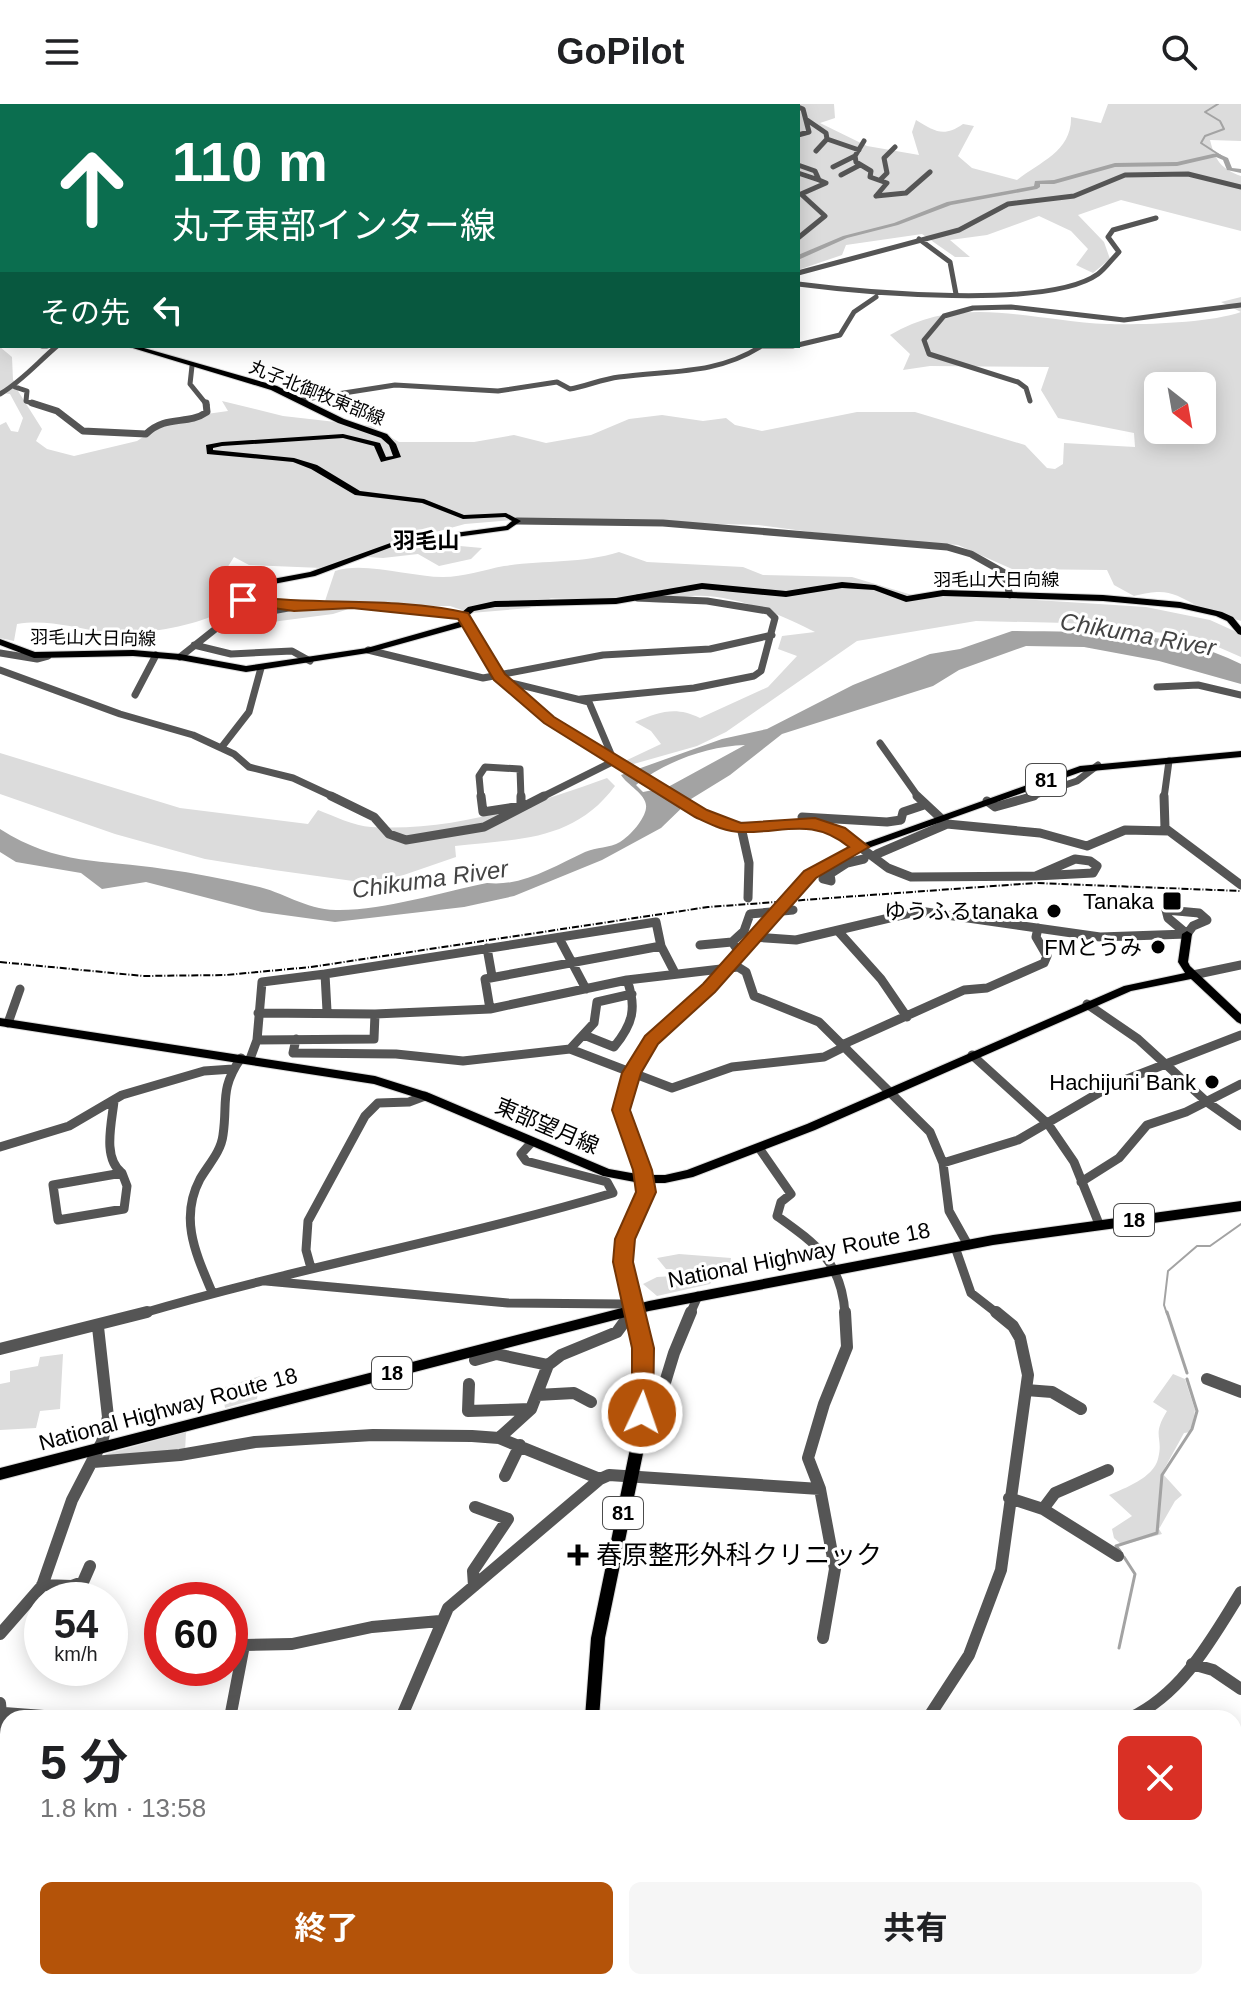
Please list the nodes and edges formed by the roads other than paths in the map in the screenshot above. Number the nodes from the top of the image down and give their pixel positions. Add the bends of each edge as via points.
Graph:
1 (800, 108) edge
2 (807, 120) junction
3 (800, 135) edge
4 (827, 139) junction
5 (864, 141) dead end
6 (895, 147) dead end
7 (859, 150) junction
8 (816, 151) dead end
9 (855, 156) junction
10 (860, 165) junction
11 (800, 166) edge
12 (833, 167) dead end
13 (930, 172) dead end
14 (800, 175) edge
15 (841, 175) dead end
16 (881, 179) junction
17 (819, 180) junction
18 (1241, 187) edge
19 (1156, 218) dead end
20 (800, 236) edge
21 (919, 239) junction
22 (800, 272) edge
23 (800, 284) edge
24 (956, 294) junction
25 (994, 294) junction
26 (879, 295) junction
27 (1241, 305) edge
28 (1004, 307) junction
29 (800, 345) edge
30 (55, 348) edge
31 (135, 348) edge
32 (756, 348) edge
33 (192, 366) junction
34 (15, 387) junction
35 (0, 394) edge
36 (299, 400) junction
37 (1030, 401) dead end
38 (517, 521) junction
39 (1010, 595) junction
40 (626, 599) junction
41 (294, 607) junction
42 (465, 619) junction
43 (1230, 619) junction
44 (1241, 619) edge
45 (1241, 632) edge
46 (772, 635) junction
47 (0, 642) edge
48 (194, 645) junction
49 (368, 650) junction
50 (0, 653) edge
51 (156, 655) junction
52 (48, 656) junction
53 (180, 657) junction
54 (310, 661) junction
55 (261, 668) junction
56 (0, 670) edge
57 (501, 678) junction
58 (1157, 687) dead end
59 (135, 695) dead end
60 (1241, 695) edge
61 (581, 699) junction
62 (880, 743) dead end
63 (221, 748) junction
64 (1239, 756) edge
65 (1169, 761) junction
66 (619, 764) junction
67 (1098, 765) junction
68 (1073, 771) junction
69 (1053, 777) junction
70 (1083, 778) junction
71 (1063, 786) junction
72 (987, 801) junction
73 (924, 805) junction
74 (521, 806) junction
75 (802, 817) dead end
76 (943, 821) junction
77 (741, 827) junction
78 (1169, 831) junction
79 (860, 847) junction
80 (877, 854) dead end
81 (864, 859) dead end
82 (830, 873) dead end
83 (1052, 873) dead end
84 (1241, 885) edge
85 (748, 898) dead end
86 (793, 910) dead end
87 (1038, 928) junction
88 (838, 931) junction
89 (1187, 934) joint
90 (753, 937) junction
91 (559, 938) junction
92 (700, 945) dead end
93 (661, 946) junction
94 (736, 947) junction
95 (487, 948) junction
96 (572, 962) junction
97 (1241, 965) edge
98 (728, 966) junction
99 (675, 973) junction
100 (325, 974) junction
101 (1193, 975) junction
102 (492, 976) junction
103 (627, 980) junction
104 (20, 989) dead end
105 (586, 989) junction
106 (632, 994) junction
107 (1087, 1004) junction
108 (490, 1009) junction
109 (327, 1011) junction
110 (258, 1013) junction
111 (375, 1014) junction
112 (907, 1017) junction
113 (1241, 1020) edge
114 (4, 1023) edge
115 (584, 1035) junction
116 (1241, 1035) edge
117 (296, 1039) junction
118 (257, 1040) junction
119 (845, 1045) junction
120 (570, 1049) junction
121 (972, 1055) junction
122 (246, 1058) junction
123 (1166, 1065) junction
124 (233, 1069) junction
125 (631, 1073) junction
126 (1241, 1084) edge
127 (890, 1092) junction
128 (425, 1096) junction
129 (114, 1101) junction
130 (1207, 1102) junction
131 (1048, 1124) junction
132 (1241, 1126) edge
133 (531, 1143) junction
134 (0, 1147) edge
135 (759, 1148) junction
136 (943, 1163) junction
137 (124, 1173) junction
138 (645, 1180) junction
139 (1081, 1182) junction
140 (1241, 1206) edge
141 (1099, 1224) junction
142 (962, 1246) junction
143 (311, 1268) junction
144 (832, 1270) junction
145 (258, 1280) junction
146 (212, 1292) junction
147 (698, 1296) junction
148 (568, 1306) junction
149 (627, 1311) junction
150 (570, 1325) junction
151 (98, 1327) junction
152 (0, 1349) edge
153 (475, 1360) dead end
154 (548, 1365) junction
155 (1207, 1379) dead end
156 (469, 1384) dead end
157 (1026, 1390) junction
158 (1241, 1392) edge
159 (537, 1395) junction
160 (591, 1402) dead end
161 (651, 1403) junction
162 (531, 1409) junction
163 (1081, 1409) dead end
164 (499, 1438) junction
165 (520, 1445) junction
166 (96, 1456) junction
167 (1108, 1470) dead end
168 (0, 1474) edge
169 (505, 1476) dead end
170 (630, 1477) junction
171 (600, 1479) junction
172 (820, 1489) junction
173 (1009, 1498) junction
174 (475, 1507) dead end
175 (1043, 1509) junction
176 (1118, 1556) dead end
177 (90, 1566) dead end
178 (43, 1582) edge
179 (83, 1582) edge
180 (474, 1586) junction
181 (1241, 1592) edge
182 (24, 1606) edge
183 (440, 1621) junction
184 (0, 1634) edge
185 (823, 1638) dead end
186 (1192, 1664) junction
187 (1241, 1689) edge
188 (232, 1710) edge
189 (404, 1710) edge
190 (593, 1710) edge
191 (933, 1710) edge
192 (1144, 1710) edge

1 - 2 street
2 - 3 street via 808,133
2 - 4 street
4 - 7 street
4 - 8 street
5 - 7 street
6 - 16 street via 884,158 887,173
7 - 9 street
9 - 10 street
9 - 12 street
10 - 15 street
10 - 16 street via 870,169 870,177
11 - 17 street via 815,171
13 - 16 street via 911,190 890,197 876,196 887,184
14 - 17 street
17 - 20 street via 825,186 801,196 825,216
18 - 21 street via 1188,174 1125,175 1074,196 999,207 969,226
19 - 25 street via 1110,232 1119,252 1097,275 1052,291
21 - 22 street
21 - 24 street via 950,262
23 - 26 street
24 - 25 street
24 - 26 street
25 - 28 street
26 - 29 street via 854,312 840,335
27 - 28 street via 1122,320
28 - 37 street via 948,314 924,344 937,358 1023,385
30 - 34 street
31 - 33 main road, 丸子北御牧東部線
32 - 36 street via 745,358 681,376 616,378 570,389 557,382 498,391 395,385
33 - 34 street via 190,384 207,412 159,422 146,434 83,431 57,411 31,405 27,391
33 - 36 main road, 丸子北御牧東部線
34 - 35 street
36 - 38 main road, 丸子北御牧東部線 via 384,436 397,457 384,460 377,445 350,436 240,442 208,450 294,460 358,493 424,501 463,517 506,515
38 - 39 street via 663,523 955,548 1003,572
38 - 41 main road via 508,528 396,543 312,574 234,592 247,601
39 - 40 main road, 羽毛山大日向線 via 943,593 906,599 861,585 786,594 702,586
39 - 43 main road, 羽毛山大日向線 via 1139,600
40 - 42 main road, 羽毛山大日向線 via 495,604 471,609
40 - 46 street via 707,601 768,611 775,618
41 - 42 main road via 352,604
41 - 48 street via 228,619
42 - 49 main road, 羽毛山大日向線
42 - 57 main road
43 - 44 street
43 - 45 main road
46 - 57 street via 710,649 603,655
46 - 61 street via 761,671 754,676
47 - 52 main road, 羽毛山大日向線 via 19,652
48 - 53 street
48 - 54 street via 229,654 273,649 302,654
49 - 54 main road, 羽毛山大日向線
49 - 57 street
50 - 52 street
51 - 52 main road, 羽毛山大日向線
51 - 53 main road, 羽毛山大日向線
51 - 59 street
53 - 55 main road, 羽毛山大日向線
54 - 55 main road, 羽毛山大日向線
55 - 63 street via 261,682 245,720
56 - 63 street
57 - 61 street
57 - 66 main road via 561,729
58 - 60 street via 1198,685
61 - 66 street via 592,705
62 - 73 street
63 - 74 street via 249,767 293,778 374,817 389,834 406,840 484,827
64 - 65 main road, 81
65 - 67 main road, 81
65 - 78 street via 1164,821
66 - 74 street
66 - 77 main road via 701,813
67 - 68 main road, 81
67 - 70 street
68 - 69 main road, 81
68 - 70 street
69 - 71 street
69 - 72 main road, 81
70 - 71 street
71 - 72 street via 995,807
72 - 76 main road, 81
73 - 75 street via 903,812 901,820 871,825
73 - 76 street
74 - 74 street via 483,812 479,776 485,767 520,769
76 - 78 street via 1040,833 1087,846 1125,830
76 - 79 main road, 81
76 - 80 street
77 - 79 main road via 815,823 840,831
77 - 85 street via 749,863
78 - 84 street
79 - 83 street via 904,877
79 - 90 main road, 81, bridge via 822,865
81 - 82 street
86 - 94 street via 750,914
87 - 88 street via 919,911
87 - 89 street via 1113,938
87 - 112 street via 1036,937 1047,956 1044,963 987,988 964,990
88 - 90 street via 796,940
88 - 112 street
89 - 101 main road via 1183,962
90 - 94 main road, 81
91 - 93 street via 656,922
91 - 95 street
91 - 96 street
92 - 94 street
93 - 96 street
93 - 99 street
94 - 98 main road, 81
95 - 100 street
95 - 102 street
96 - 102 street
96 - 105 street
97 - 101 street
98 - 99 street
98 - 119 street via 746,972 754,996 809,1015
98 - 125 main road, 81 via 651,1040
99 - 103 street
100 - 109 street
100 - 110 street via 262,982
101 - 107 main road, 東部望月線 via 1137,985
101 - 113 main road
102 - 108 street via 485,979
103 - 105 street
103 - 106 street
104 - 114 street
105 - 108 street
106 - 115 street via 597,1002 599,1016
106 - 115 street via 633,1023 614,1047
107 - 121 main road, 東部望月線
107 - 123 street
108 - 111 street
109 - 110 street
109 - 111 street
110 - 118 street
111 - 117 street via 374,1039
112 - 119 street
114 - 122 main road, 東部望月線
115 - 120 street
116 - 123 street
117 - 118 street
117 - 120 street via 293,1053 325,1056 396,1054 463,1061
118 - 122 street
119 - 125 street via 824,1057 732,1067 672,1088
119 - 127 street
120 - 125 street
121 - 127 main road, 東部望月線
121 - 131 street
122 - 124 street
122 - 128 main road, 東部望月線 via 375,1080
123 - 130 street
123 - 131 street via 1114,1084
124 - 129 street via 204,1071
124 - 146 street via 221,1108 224,1133 197,1186 188,1224 189,1243
125 - 138 main road, 81 via 621,1110
126 - 130 street
127 - 135 main road, 東部望月線
127 - 136 street via 930,1132
128 - 133 main road, 東部望月線
128 - 143 street via 412,1104 380,1101 371,1107 311,1211 303,1248
129 - 134 street via 69,1126
129 - 137 street via 110,1151 116,1169
130 - 132 street
130 - 139 street via 1147,1125 1119,1158
131 - 136 street via 1018,1140
131 - 139 street
133 - 138 main road, 東部望月線 via 607,1173
133 - 143 street via 521,1154 526,1161 607,1182 614,1191 535,1216
135 - 138 main road, 東部望月線 via 689,1174
135 - 144 street via 791,1194 781,1202 777,1216 818,1245
136 - 142 street via 949,1211
137 - 137 street via 124,1209 58,1220 53,1185
138 - 149 main road, 81 via 644,1202 623,1252
139 - 141 street
140 - 141 highway, National Highway Route 18 / 18
141 - 142 highway, National Highway Route 18 / 18
142 - 144 highway, National Highway Route 18 / 18
142 - 157 street via 971,1293 1013,1326 1020,1338
143 - 145 street
144 - 147 highway, National Highway Route 18 / 18
144 - 172 street via 844,1297 847,1347 808,1458
145 - 146 street
145 - 148 street
146 - 151 street
147 - 149 highway, National Highway Route 18 / 18
147 - 161 street
148 - 149 street
148 - 150 street
149 - 150 highway, National Highway Route 18 / 18
149 - 154 street via 617,1332
149 - 161 main road, 81 via 644,1359
150 - 166 highway, National Highway Route 18 / 18
151 - 152 street
151 - 166 street via 108,1417
153 - 154 street via 496,1354
154 - 159 street
155 - 158 street
156 - 162 street via 468,1411
157 - 163 street via 1052,1392
157 - 173 street
159 - 160 street via 574,1393
159 - 162 street
161 - 170 main road, 81
162 - 164 street
164 - 165 street
164 - 166 street via 336,1437 255,1442 180,1455
165 - 169 street
165 - 171 street
166 - 168 highway, National Highway Route 18 / 18
166 - 178 street via 64,1519
167 - 175 street via 1055,1493
170 - 171 street
170 - 172 street
170 - 190 main road, 81 via 598,1638
171 - 180 street
172 - 185 street via 835,1569
173 - 175 street
173 - 191 street via 1006,1547 982,1626
174 - 180 street via 508,1519 473,1571
175 - 176 street
177 - 179 street
180 - 183 street
181 - 186 street
182 - 184 street
183 - 188 street via 374,1627 318,1640 244,1645
183 - 189 street
186 - 187 street via 1213,1670
186 - 192 street via 1161,1700

